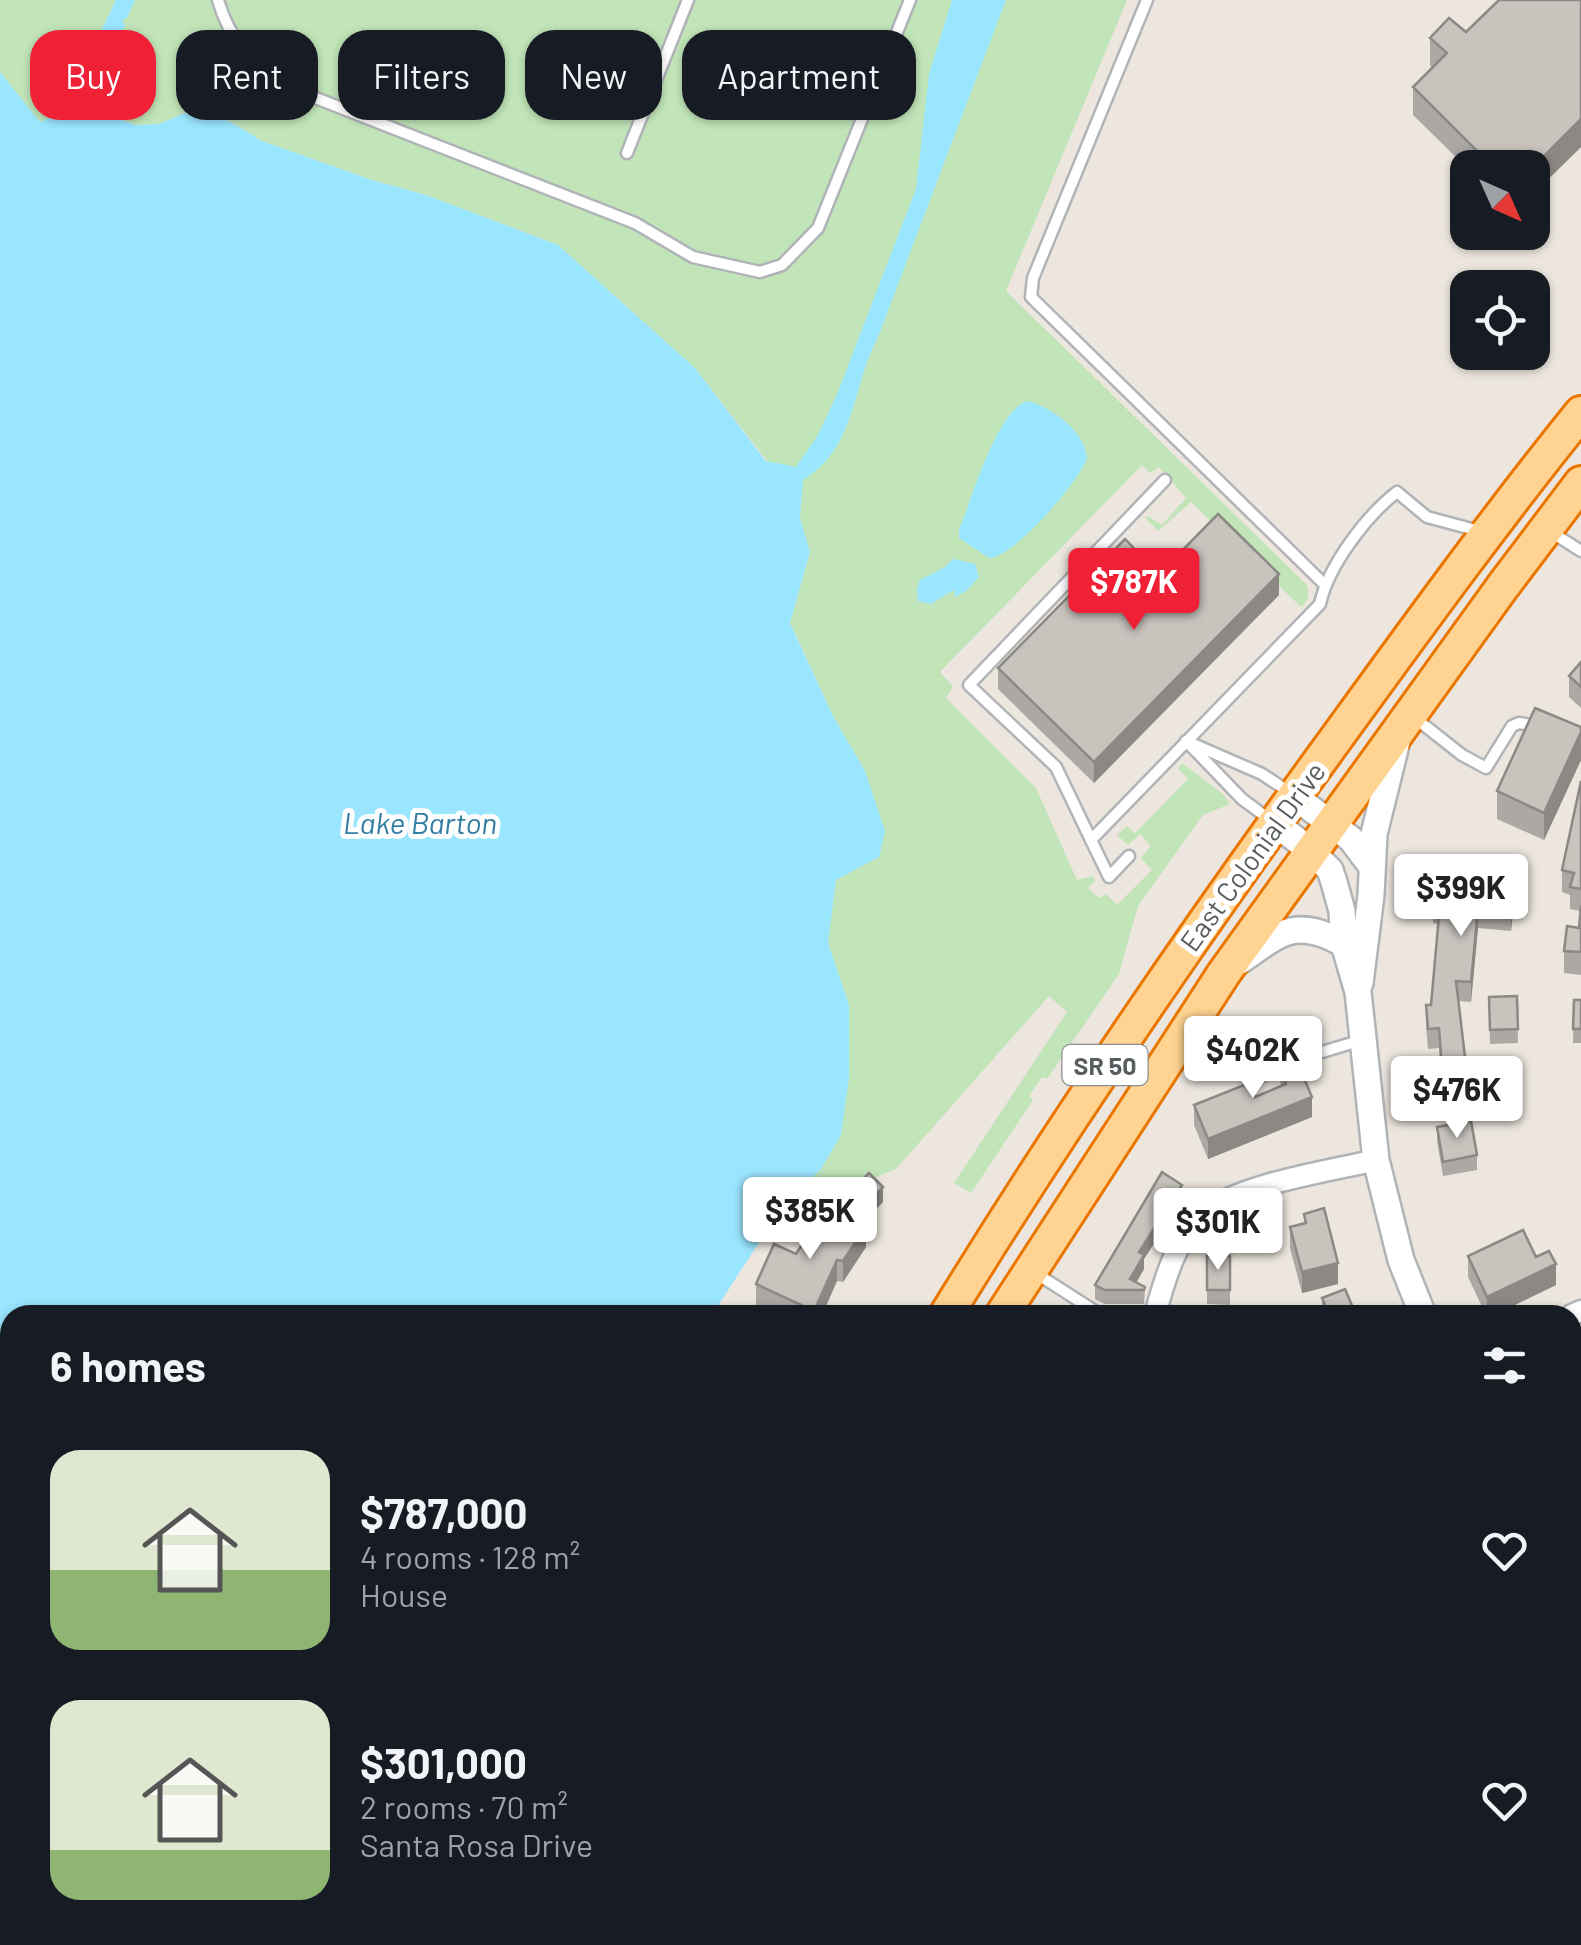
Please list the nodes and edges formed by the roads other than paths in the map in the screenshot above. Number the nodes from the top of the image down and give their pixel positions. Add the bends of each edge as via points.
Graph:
1 (218, 0) edge
2 (688, 0) edge
3 (910, 0) edge
4 (1147, 0) edge
5 (626, 153) dead end
6 (1581, 413) edge
7 (1165, 480) dead end
8 (1581, 483) edge
9 (1546, 528) junction
10 (1487, 532) junction
11 (1581, 551) edge
12 (1324, 584) junction
13 (1405, 722) junction
14 (1550, 730) edge
15 (1186, 741) junction
16 (1294, 796) junction
17 (1275, 823) junction
18 (1332, 824) junction
19 (1091, 840) junction
20 (1312, 852) junction
21 (1129, 856) dead end
22 (1372, 867) junction
23 (1344, 944) junction
24 (1224, 973) junction
25 (1358, 992) junction
26 (1363, 1039) junction
27 (1258, 1080) dead end
28 (1376, 1160) junction
29 (1030, 1269) junction
30 (952, 1305) edge
31 (1008, 1305) edge
32 (1086, 1305) edge
33 (1158, 1305) edge
34 (1419, 1305) edge

1 - 3 lane via 241,51 280,84 635,223 694,257 760,272 782,266 818,228
2 - 5 lane
4 - 12 lane via 1030,297
6 - 10 highway, East Colonial Drive / SR 50
7 - 19 lane via 969,685 1056,768
8 - 9 highway, East Colonial Drive / SR 50
9 - 11 lane
9 - 13 highway, East Colonial Drive / SR 50
10 - 12 lane via 1426,517 1398,492 1376,508
10 - 16 highway, East Colonial Drive / SR 50
12 - 15 lane via 1320,604
13 - 14 lane via 1486,768 1512,726
13 - 18 highway, East Colonial Drive / SR 50
13 - 22 street via 1378,810
15 - 16 lane via 1262,774
15 - 17 lane
15 - 19 lane
16 - 17 highway, East Colonial Drive / SR 50
16 - 18 street
17 - 20 street
17 - 30 highway, East Colonial Drive / SR 50 via 1131,1026
18 - 20 highway, East Colonial Drive / SR 50
18 - 22 street
19 - 21 lane via 1109,877
20 - 23 street via 1330,870
20 - 24 highway, East Colonial Drive / SR 50
22 - 25 street
23 - 24 street via 1319,930 1283,930
23 - 25 street
24 - 29 highway, East Colonial Drive / SR 50
25 - 26 street
26 - 27 lane via 1272,1066
26 - 28 street
28 - 33 street via 1231,1196 1203,1213 1182,1241
28 - 34 street
29 - 31 highway, East Colonial Drive / SR 50
29 - 32 lane

